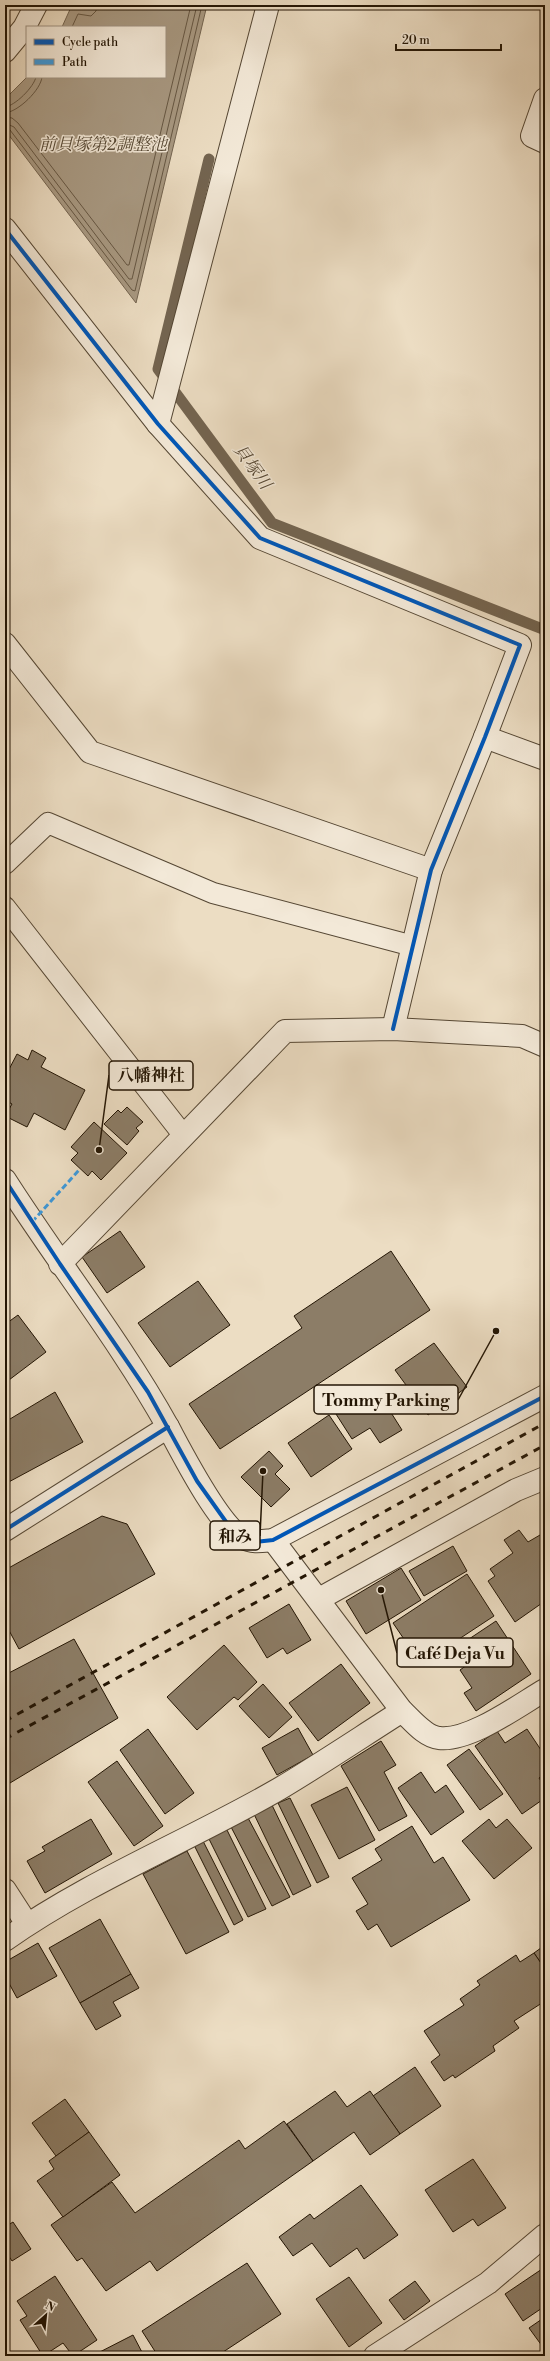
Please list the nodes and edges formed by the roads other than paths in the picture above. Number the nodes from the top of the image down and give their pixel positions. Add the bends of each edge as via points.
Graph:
1 (36, 5) edge
2 (268, 5) edge
3 (5, 51) edge
4 (545, 99) edge
5 (545, 142) edge
6 (5, 229) edge
7 (158, 424) junction
8 (5, 644) edge
9 (485, 737) junction
10 (545, 759) edge
11 (5, 864) edge
12 (431, 870) junction
13 (5, 907) edge
14 (413, 946) junction
15 (392, 1029) junction
16 (545, 1046) edge
17 (184, 1136) junction
18 (5, 1180) edge
19 (60, 1264) junction
20 (545, 1396) edge
21 (168, 1427) junction
22 (545, 1478) edge
23 (5, 1530) edge
24 (273, 1540) junction
25 (319, 1599) junction
26 (545, 1690) edge
27 (402, 1711) junction
28 (5, 1890) edge
29 (27, 1924) junction
30 (5, 1940) edge
31 (545, 2235) edge
32 (375, 2356) edge

1 - 3 street via 24,28
2 - 7 street
4 - 5 street via 532,136
6 - 7 street
7 - 9 street via 260,538 520,644
8 - 12 street via 90,752
9 - 10 street
9 - 12 street
11 - 14 lane via 48,823 213,893
12 - 14 street
13 - 17 lane
14 - 15 street
15 - 16 street via 522,1036
15 - 17 street via 285,1031
17 - 19 street
18 - 19 street
19 - 21 street via 148,1392
20 - 24 street
21 - 23 street
21 - 24 street via 197,1481 229,1526 242,1538 255,1542
22 - 25 street via 516,1490
24 - 25 street
25 - 27 street
26 - 27 street via 473,1731 450,1738 438,1738 426,1732
27 - 29 street via 279,1789
28 - 29 street
29 - 30 street
31 - 32 street via 488,2283

